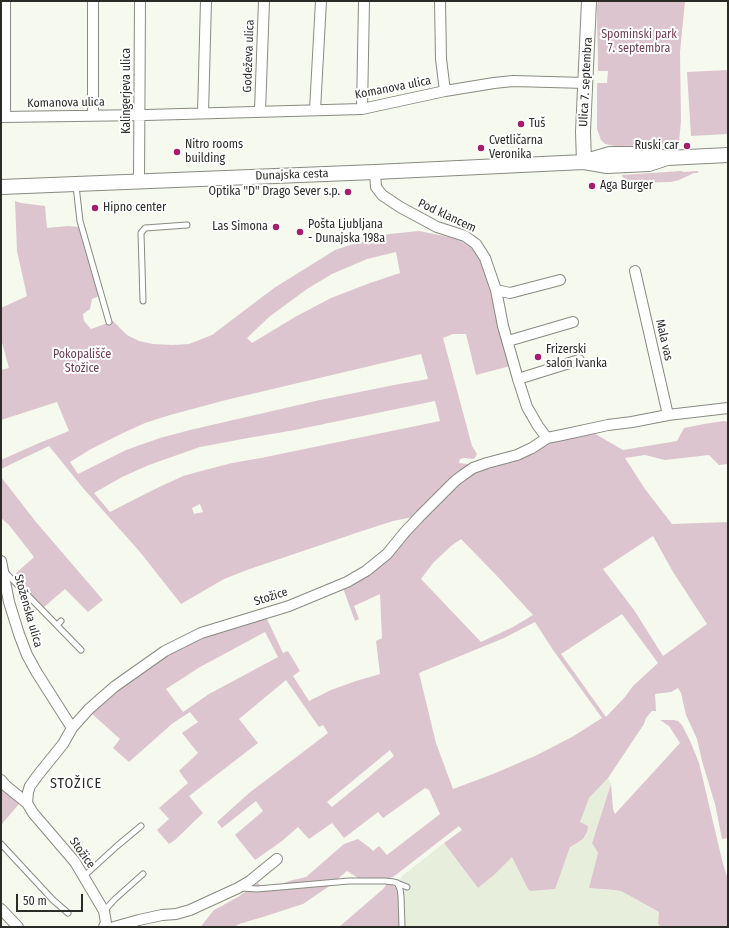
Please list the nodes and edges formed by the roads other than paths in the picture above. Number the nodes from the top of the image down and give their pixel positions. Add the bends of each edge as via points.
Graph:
1 (5, 1) edge
2 (93, 1) edge
3 (140, 1) edge
4 (206, 1) edge
5 (264, 1) edge
6 (321, 1) edge
7 (364, 1) edge
8 (440, 1) edge
9 (589, 1) edge
10 (586, 83) junction
11 (445, 91) junction
12 (362, 109) junction
13 (315, 110) junction
14 (260, 111) junction
15 (203, 113) junction
16 (93, 115) junction
17 (139, 115) junction
18 (3, 117) edge
19 (728, 155) edge
20 (584, 162) junction
21 (375, 172) junction
22 (139, 181) junction
23 (76, 184) junction
24 (1, 187) edge
25 (187, 225) dead end
26 (635, 271) dead end
27 (560, 280) dead end
28 (496, 290) junction
29 (143, 301) dead end
30 (109, 322) dead end
31 (573, 322) dead end
32 (508, 341) junction
33 (579, 360) dead end
34 (518, 379) junction
35 (727, 409) edge
36 (668, 415) junction
37 (547, 438) junction
38 (2, 565) edge
39 (61, 621) dead end
40 (57, 625) junction
41 (81, 650) dead end
42 (72, 728) junction
43 (1, 780) edge
44 (27, 803) junction
45 (141, 826) dead end
46 (1, 844) edge
47 (277, 859) dead end
48 (144, 874) dead end
49 (83, 877) junction
50 (397, 883) junction
51 (406, 886) dead end
52 (238, 888) junction
53 (1, 909) edge
54 (104, 911) junction
55 (68, 913) dead end
56 (109, 926) edge
57 (18, 927) edge
58 (402, 927) edge

1 - 18 street
2 - 16 street
3 - 17 street, Kalingerjeva ulica
4 - 15 street
5 - 14 street, Godeževa ulica
6 - 13 street
7 - 12 street
8 - 11 street via 441,59
9 - 10 main road, Ulica 7. septembra
10 - 11 street, Komanova ulica via 494,82
10 - 20 main road, Ulica 7. septembra
11 - 12 street, Komanova ulica
12 - 13 street, Komanova ulica
13 - 14 street, Komanova ulica
14 - 15 street, Komanova ulica
15 - 17 street, Komanova ulica
16 - 17 street, Komanova ulica
16 - 18 street, Komanova ulica
17 - 22 street, Kalingerjeva ulica
19 - 20 main road, Dunajska cesta via 667,158 649,154 610,154
20 - 21 main road, Dunajska cesta
21 - 22 main road, Dunajska cesta
21 - 28 street, Pod klancem via 376,187 382,195 437,227 465,236 476,244 485,258
22 - 23 main road, Dunajska cesta
23 - 24 main road, Dunajska cesta
23 - 30 lane via 80,221
25 - 29 lane via 145,228 141,232
26 - 36 street, Mala vas
27 - 28 street via 510,293
28 - 32 street, Pod klancem
31 - 32 street
32 - 34 street, Pod klancem
33 - 34 street
34 - 37 street, Pod klancem via 527,407
35 - 36 street
36 - 37 street
37 - 42 street, Stožice via 532,448 473,468 463,474 420,516 387,554 366,571 347,582 289,606 201,633 165,651 114,687
38 - 40 lane
38 - 42 street, Stoženska ulica via 13,615 27,655
39 - 40 lane
40 - 41 lane
42 - 44 street, Stožice via 63,744 30,786
43 - 44 street, Stožice
44 - 49 street, Stožice via 75,862
45 - 49 lane
46 - 55 lane
47 - 52 street, Stožice
48 - 54 lane
49 - 54 street, Stožice
50 - 51 lane
50 - 52 lane via 349,881 257,889
50 - 58 lane via 401,896
52 - 56 street, Stožice via 190,910
53 - 57 street
54 - 56 street, Stožice

